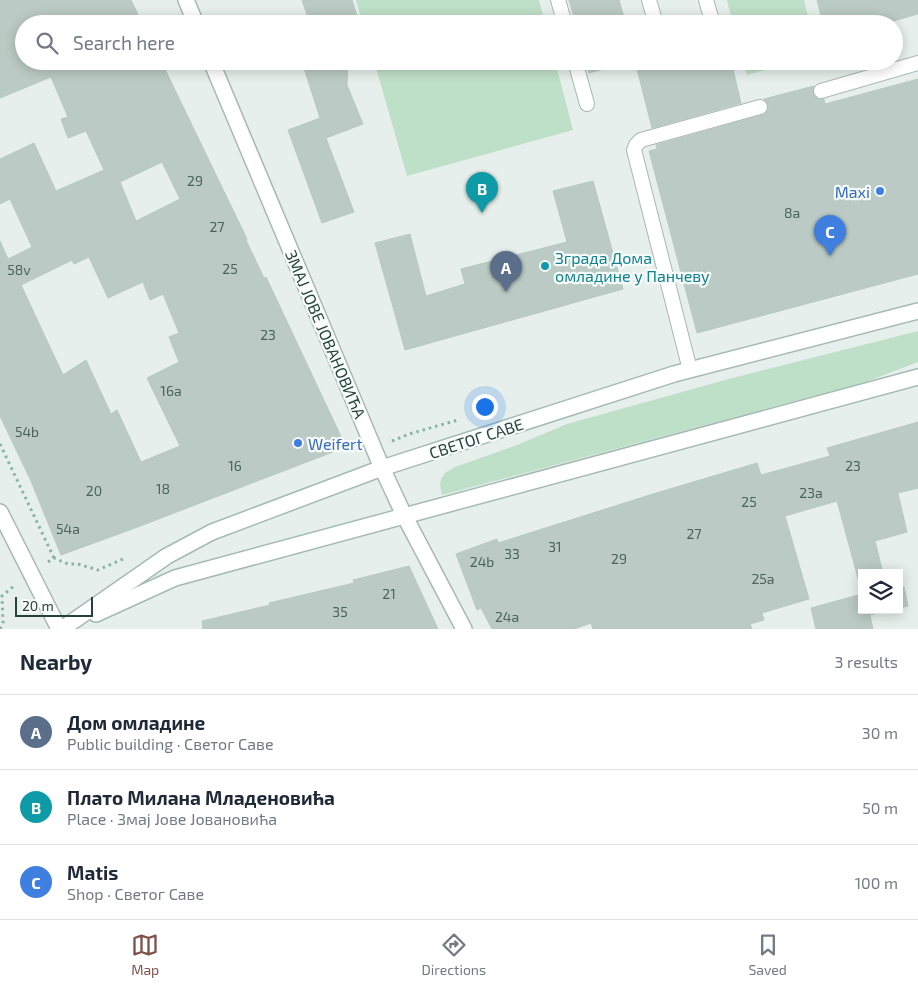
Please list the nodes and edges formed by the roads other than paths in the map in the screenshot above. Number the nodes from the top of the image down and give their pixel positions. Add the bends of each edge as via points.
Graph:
1 (186, 0) edge
2 (558, 0) edge
3 (649, 0) edge
4 (706, 0) edge
5 (192, 15) edge
6 (562, 15) edge
7 (653, 15) edge
8 (710, 15) edge
9 (918, 64) edge
10 (903, 68) edge
11 (215, 70) edge
12 (578, 70) edge
13 (896, 70) edge
14 (821, 90) dead end
15 (587, 104) dead end
16 (760, 107) dead end
17 (918, 312) edge
18 (690, 370) junction
19 (918, 378) edge
20 (382, 468) junction
21 (0, 512) edge
22 (404, 516) junction
23 (62, 629) edge
24 (464, 629) edge

1 - 5 street
2 - 6 lane
3 - 7 lane
4 - 8 lane
9 - 10 lane
11 - 20 street, ЗМАЈ ЈОВЕ ЈОВАНОВИЋА
12 - 15 lane
13 - 14 lane
16 - 18 lane via 642,140 634,150
17 - 18 street, СВЕТОГ САВЕ
18 - 20 street, СВЕТОГ САВЕ
19 - 22 street
20 - 22 street, ЗМАЈ ЈОВЕ ЈОВАНОВИЋА
20 - 23 street, СВЕТОГ САВЕ via 212,532 167,556
21 - 23 street
22 - 23 street via 175,578
22 - 24 street, ЗМАЈ ЈОВЕ ЈОВАНОВИЋА

